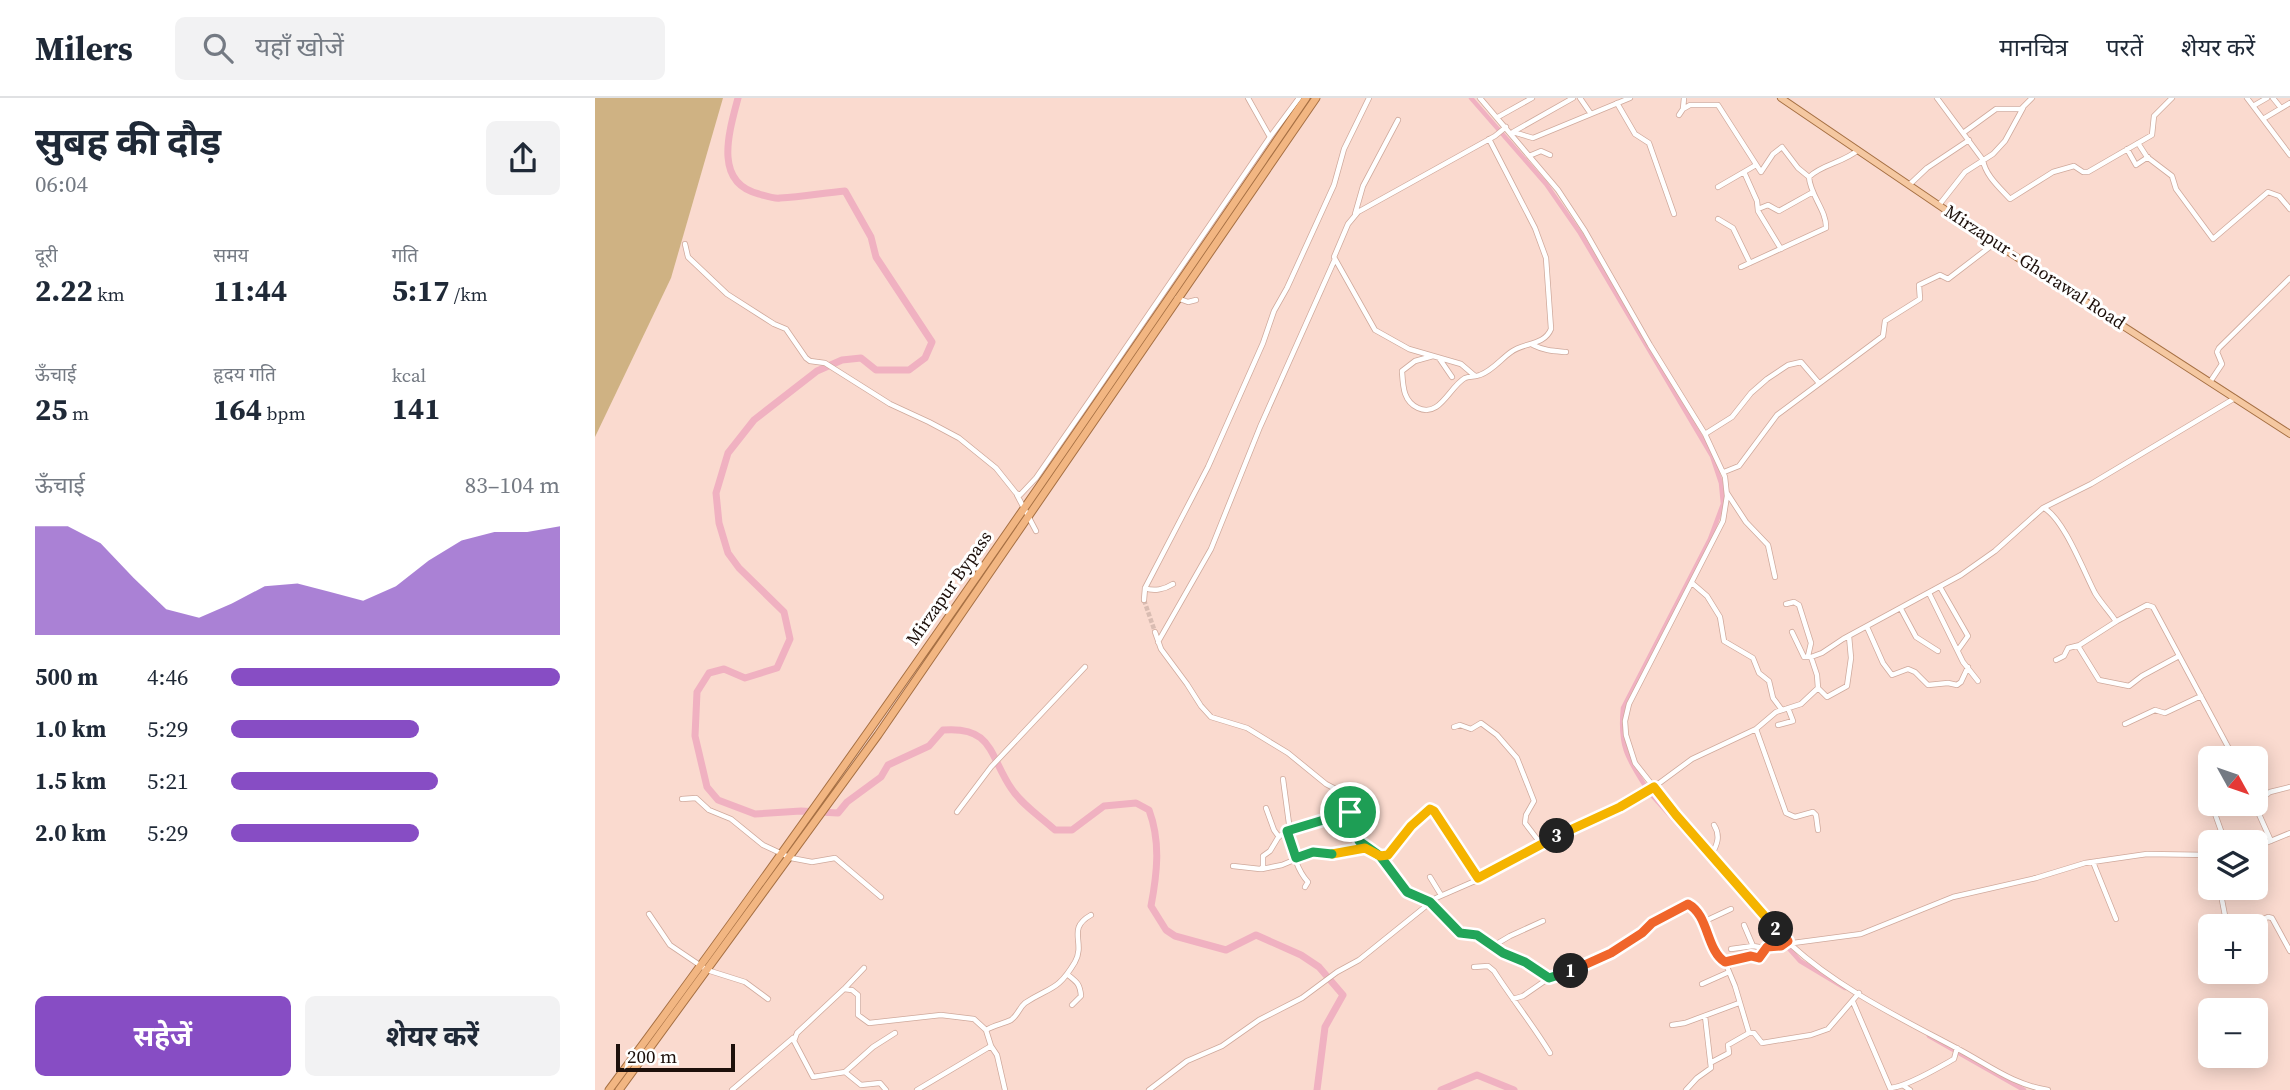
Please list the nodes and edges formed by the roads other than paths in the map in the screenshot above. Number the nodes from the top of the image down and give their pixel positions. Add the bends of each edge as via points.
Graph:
1 (1248, 98) edge
2 (1299, 98) edge
3 (1306, 98) edge
4 (1316, 98) edge
5 (1369, 98) edge
6 (1481, 98) edge
7 (1532, 98) edge
8 (1573, 98) edge
9 (1580, 98) edge
10 (1630, 98) edge
11 (1684, 98) edge
12 (1781, 98) edge
13 (1937, 98) edge
14 (2032, 98) edge
15 (2172, 98) edge
16 (2246, 98) edge
17 (2267, 98) edge
18 (2273, 98) edge
19 (1617, 103) junction
20 (2290, 103) edge
21 (2253, 106) junction
22 (2023, 108) junction
23 (2281, 108) junction
24 (1592, 115) junction
25 (1498, 117) junction
26 (2263, 119) junction
27 (1398, 120) dead end
28 (1504, 128) junction
29 (1511, 132) junction
30 (1963, 133) junction
31 (1270, 137) junction
32 (1492, 138) junction
33 (1969, 140) junction
34 (2138, 143) junction
35 (2288, 148) edge
36 (2127, 149) junction
37 (1858, 150) junction
38 (1550, 155) dead end
39 (2290, 155) edge
40 (1529, 156) junction
41 (2148, 157) junction
42 (1983, 160) junction
43 (1756, 165) junction
44 (1744, 172) junction
45 (1809, 177) junction
46 (1909, 185) junction
47 (1718, 187) dead end
48 (1813, 192) junction
49 (1939, 205) junction
50 (2290, 208) edge
51 (1758, 209) junction
52 (1355, 214) junction
53 (1674, 214) dead end
54 (1719, 219) dead end
55 (1995, 243) junction
56 (685, 244) dead end
57 (1781, 249) junction
58 (1335, 259) junction
59 (1751, 263) junction
60 (1741, 267) dead end
61 (2290, 278) edge
62 (1174, 298) junction
63 (1196, 300) dead end
64 (1532, 344) junction
65 (1566, 352) dead end
66 (1436, 357) junction
67 (1475, 376) junction
68 (1452, 377) dead end
69 (2210, 382) junction
70 (1819, 383) junction
71 (2235, 398) junction
72 (2290, 434) edge
73 (1706, 435) junction
74 (1724, 472) junction
75 (1727, 492) junction
76 (1017, 494) junction
77 (2043, 508) junction
78 (1024, 509) junction
79 (1028, 517) junction
80 (1037, 531) dead end
81 (1775, 577) dead end
82 (1692, 583) junction
83 (1173, 584) dead end
84 (1940, 587) junction
85 (1145, 588) junction
86 (1929, 593) junction
87 (1144, 600) tunnel mouth
88 (1786, 604) dead end
89 (1901, 609) junction
90 (2117, 621) junction
91 (1867, 626) junction
92 (1155, 632) tunnel mouth
93 (1792, 632) dead end
94 (1849, 636) junction
95 (1158, 643) junction
96 (2081, 645) junction
97 (1958, 650) junction
98 (1938, 651) dead end
99 (2179, 656) junction
100 (1809, 657) junction
101 (2056, 660) dead end
102 (1084, 667) dead end
103 (1968, 667) junction
104 (1978, 681) dead end
105 (1818, 688) junction
106 (2201, 696) junction
107 (1789, 708) junction
108 (1782, 710) junction
109 (2125, 724) dead end
110 (1779, 725) dead end
111 (1454, 727) dead end
112 (1756, 729) junction
113 (2228, 746) edge
114 (1283, 779) dead end
115 (2290, 788) edge
116 (1650, 789) junction
117 (2268, 793) edge
118 (682, 799) dead end
119 (1266, 808) dead end
120 (957, 812) dead end
121 (1350, 812) junction
122 (2260, 816) edge
123 (1714, 825) dead end
124 (1818, 830) dead end
125 (1289, 832) junction
126 (2290, 833) edge
127 (1279, 836) junction
128 (2271, 841) junction
129 (2268, 842) edge
130 (1541, 844) junction
131 (1365, 848) junction
132 (781, 853) junction
133 (2198, 855) edge
134 (1380, 856) junction
135 (1711, 856) junction
136 (790, 858) junction
137 (1296, 858) junction
138 (2093, 862) junction
139 (1233, 866) dead end
140 (1261, 869) junction
141 (1430, 877) dead end
142 (1478, 878) junction
143 (1305, 887) dead end
144 (1441, 895) junction
145 (881, 897) dead end
146 (1430, 903) junction
147 (1731, 909) dead end
148 (649, 914) dead end
149 (1091, 915) dead end
150 (2268, 917) edge
151 (2116, 919) dead end
152 (1543, 921) dead end
153 (1703, 922) junction
154 (1744, 925) dead end
155 (1786, 942) junction
156 (1493, 946) junction
157 (1753, 946) junction
158 (1765, 948) junction
159 (1731, 949) dead end
160 (2290, 951) edge
161 (1725, 962) junction
162 (704, 967) junction
163 (1473, 967) dead end
164 (864, 968) dead end
165 (1729, 972) junction
166 (1068, 975) junction
167 (1549, 978) junction
168 (1702, 984) dead end
169 (844, 989) junction
170 (1857, 997) junction
171 (768, 999) dead end
172 (1513, 999) junction
173 (1739, 1003) junction
174 (1072, 1004) dead end
175 (1705, 1016) junction
176 (1672, 1025) dead end
177 (986, 1030) junction
178 (895, 1033) dead end
179 (1749, 1033) junction
180 (794, 1038) junction
181 (991, 1046) junction
182 (1956, 1051) junction
183 (1550, 1053) dead end
184 (1712, 1062) junction
185 (845, 1072) junction
186 (1904, 1086) junction
187 (609, 1090) edge
188 (619, 1090) edge
189 (731, 1090) edge
190 (886, 1090) edge
191 (917, 1090) edge
192 (1005, 1090) edge
193 (1149, 1090) edge
194 (1686, 1090) edge
195 (1910, 1090) edge
196 (2048, 1090) edge

1 - 31 street
2 - 31 street
3 - 62 highway, Mirzapur Bypass
4 - 62 highway, Mirzapur Bypass
5 - 85 street via 1344,149 1332,192 1270,319 1213,456
6 - 25 street
7 - 25 street
8 - 29 street
9 - 24 street
10 - 19 street
11 - 43 street via 1681,112 1690,106 1718,105
12 - 37 main road, Mirzapur - Ghorawal Road
13 - 30 street
14 - 22 street
15 - 34 street via 2154,116 2154,133
16 - 21 street
17 - 21 street
18 - 23 street
19 - 24 street
19 - 53 street via 1635,134 1649,143
20 - 23 street
21 - 26 street
22 - 30 street via 1996,109
22 - 42 street via 2005,141
23 - 26 street
24 - 29 street via 1533,138
25 - 28 street
26 - 35 street
27 - 52 street via 1363,186
28 - 29 street
28 - 32 street
29 - 40 street
30 - 33 street
31 - 76 street via 1036,478 1023,494
32 - 52 street
32 - 64 street via 1548,263 1551,329
33 - 42 street
33 - 46 street
34 - 36 street
34 - 41 street
35 - 39 street
36 - 41 street via 2136,165
36 - 42 street via 2088,172 2074,166 2062,169 2010,199
37 - 45 street
37 - 46 main road, Mirzapur - Ghorawal Road
38 - 40 street via 1541,151
40 - 73 street via 1585,232
41 - 50 street via 2170,174 2213,240 2268,192
42 - 49 street via 1965,172
43 - 44 street
43 - 45 street via 1762,172 1782,147
44 - 47 street
44 - 51 street
45 - 48 street
46 - 49 main road, Mirzapur - Ghorawal Road
48 - 51 street via 1779,211 1768,205
48 - 57 street via 1827,227
49 - 55 main road, Mirzapur - Ghorawal Road
51 - 57 street
52 - 58 street
54 - 59 street via 1733,228
55 - 69 main road, Mirzapur - Ghorawal Road
55 - 70 street via 1948,279 1940,275 1919,285 1920,299 1885,321 1883,336
56 - 76 street via 688,257 731,299 786,329 808,360 828,364 890,404 972,447 996,467
57 - 59 street
58 - 66 street via 1375,330 1402,346
58 - 95 street via 1211,549
59 - 60 street
61 - 69 street via 2219,348 2223,364
62 - 63 street
62 - 78 highway, Mirzapur Bypass
62 - 79 highway, Mirzapur Bypass
64 - 65 street via 1547,352
64 - 67 street via 1522,345
66 - 67 street via 1461,364
66 - 67 street via 1415,361 1402,371 1406,398 1416,407 1434,409 1464,379
66 - 68 street
69 - 71 main road, Mirzapur - Ghorawal Road
70 - 73 street via 1804,363 1788,365
70 - 74 street via 1777,415 1739,466
71 - 72 main road, Mirzapur - Ghorawal Road
71 - 77 street
73 - 74 street
74 - 75 street
75 - 81 street via 1768,545
75 - 82 street via 1723,520
76 - 78 street
77 - 84 street via 1995,551
77 - 90 street via 2054,516 2094,591
78 - 79 street
78 - 132 highway, Mirzapur Bypass
79 - 80 street
79 - 136 highway, Mirzapur Bypass
82 - 108 street via 1720,617 1724,641 1752,658
82 - 116 street via 1626,712 1632,756
83 - 85 street via 1151,591
84 - 86 street
84 - 97 street via 1968,636
85 - 87 street
86 - 89 street
86 - 97 street
88 - 100 street via 1799,605 1811,643
89 - 91 street
89 - 98 street via 1916,637
90 - 96 street
90 - 99 street via 2151,605
91 - 94 street
91 - 103 street via 1892,675 1908,669 1928,685 1957,685
92 - 95 street
93 - 100 street via 1804,657
94 - 100 street
94 - 105 street via 1847,686 1827,697
95 - 121 street via 1206,713 1287,753 1345,794 1352,806
96 - 99 street via 2079,649 2099,680 2126,687
96 - 101 street via 2070,647
97 - 103 street
99 - 106 street
100 - 105 street
102 - 120 street via 991,767
103 - 104 street
105 - 107 street via 1801,704
106 - 109 street via 2165,713 2155,710
106 - 113 street
107 - 108 street
107 - 110 street via 1793,721
108 - 112 street
111 - 130 street via 1471,729 1481,723 1513,753 1534,801 1525,823
112 - 116 street via 1692,759
112 - 124 street via 1786,813 1793,817 1813,813
114 - 125 street
115 - 117 street
116 - 130 street
116 - 135 street
118 - 132 street via 696,798
119 - 127 street
121 - 125 street
121 - 131 street via 1357,838
122 - 128 street
123 - 135 street via 1717,842
125 - 127 street
125 - 137 street
126 - 128 street
127 - 140 street via 1262,856
128 - 129 street
130 - 142 street
131 - 134 street
131 - 137 street
132 - 136 street
132 - 162 highway, Mirzapur Bypass
133 - 138 street via 2147,854
134 - 142 street via 1388,855 1431,809
134 - 146 street via 1407,892
135 - 155 street
136 - 145 street via 812,862 835,858
136 - 162 highway, Mirzapur Bypass
137 - 140 street
137 - 143 street via 1308,882
138 - 151 street
138 - 155 street via 1953,897 1861,934
139 - 140 street
141 - 144 street
142 - 144 street
144 - 146 street
146 - 156 street via 1460,933 1473,933
146 - 193 street via 1365,956 1222,1046 1181,1065
147 - 153 street
148 - 162 street via 670,945
149 - 166 street via 1077,926 1079,952
150 - 160 street
152 - 156 street
153 - 161 street via 1715,952
153 - 167 street via 1688,904 1601,959
154 - 157 street
155 - 158 street
155 - 170 street
156 - 167 street
157 - 158 street
157 - 159 street
158 - 161 street via 1759,958
161 - 165 street
162 - 171 street via 745,982
162 - 187 highway, Mirzapur Bypass
162 - 188 highway, Mirzapur Bypass
163 - 172 street via 1493,969
164 - 169 street
165 - 168 street
165 - 173 street
166 - 174 street via 1081,988 1081,996
166 - 177 street via 1024,1004 1013,1018
167 - 172 street
169 - 177 street via 858,995 858,1015 866,1022 941,1015 970,1018
169 - 180 street
170 - 179 street via 1830,1028 1816,1034 1763,1044
170 - 182 street
170 - 186 street via 1886,1083 1889,1088
172 - 183 street
173 - 175 street
173 - 179 street
175 - 176 street
175 - 184 street
177 - 181 street
178 - 185 street
179 - 184 street via 1728,1045 1730,1054
180 - 185 street via 811,1076
180 - 189 street
181 - 191 street
181 - 192 street via 1000,1062
182 - 186 street via 1954,1059
182 - 196 street via 2014,1081
184 - 194 street via 1710,1070
185 - 190 street via 861,1085 880,1083
186 - 195 street

